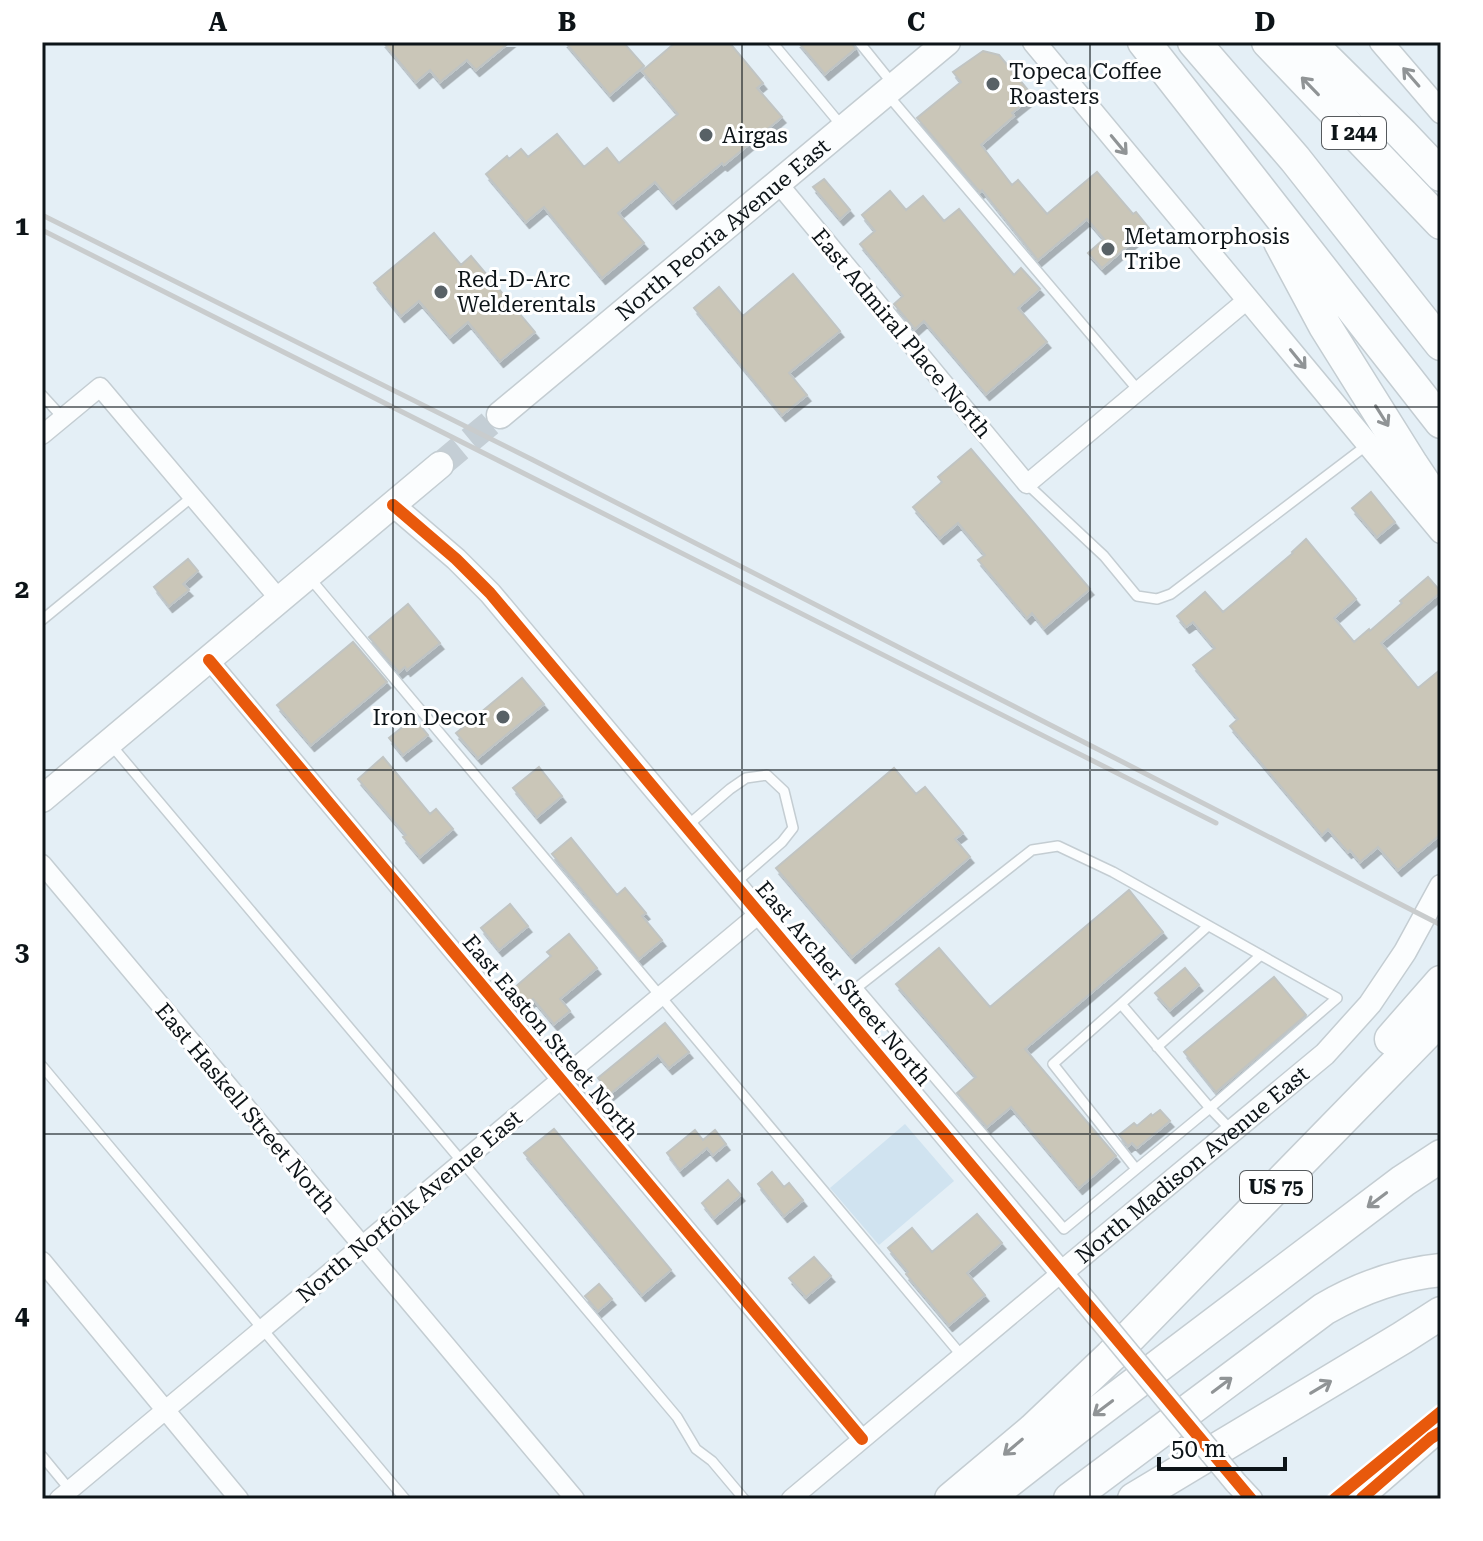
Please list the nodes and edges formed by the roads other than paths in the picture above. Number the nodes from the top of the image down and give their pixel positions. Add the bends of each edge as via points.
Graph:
1 (772, 42) edge
2 (859, 42) edge
3 (947, 42) edge
4 (1034, 42) edge
5 (1144, 42) edge
6 (1194, 42) edge
7 (1268, 42) edge
8 (1309, 42) edge
9 (1381, 42) edge
10 (890, 89) junction
11 (1441, 112) edge
12 (843, 128) junction
13 (1231, 152) junction
14 (1295, 159) junction
15 (1441, 175) edge
16 (777, 182) junction
17 (1441, 223) edge
18 (1247, 300) junction
19 (1441, 309) edge
20 (1441, 344) edge
21 (1138, 390) junction
22 (42, 395) edge
23 (500, 415) tunnel mouth
24 (63, 418) junction
25 (1441, 422) edge
26 (42, 435) edge
27 (1367, 445) junction
28 (440, 465) tunnel mouth
29 (1027, 484) junction
30 (192, 497) junction
31 (1441, 504) edge
32 (393, 505) junction
33 (1441, 532) edge
34 (309, 576) junction
35 (280, 600) junction
36 (42, 620) edge
37 (209, 660) junction
38 (109, 743) junction
39 (42, 799) edge
40 (687, 826) junction
41 (42, 864) edge
42 (735, 883) junction
43 (1441, 886) edge
44 (760, 913) junction
45 (1208, 926) junction
46 (1261, 955) junction
47 (1441, 972) edge
48 (1441, 982) edge
49 (857, 987) junction
50 (661, 996) junction
51 (836, 1004) junction
52 (1121, 1004) junction
53 (1441, 1018) edge
54 (1405, 1025) junction
55 (1157, 1047) junction
56 (42, 1066) edge
57 (561, 1079) junction
58 (1210, 1108) junction
59 (1232, 1131) junction
60 (1441, 1156) edge
61 (462, 1162) junction
62 (1136, 1169) junction
63 (362, 1247) junction
64 (42, 1261) edge
65 (1061, 1273) junction
66 (1440, 1280) edge
67 (1441, 1313) edge
68 (261, 1329) junction
69 (1402, 1338) junction
70 (962, 1356) junction
71 (1111, 1356) junction
72 (165, 1410) junction
73 (1441, 1432) edge
74 (862, 1439) junction
75 (42, 1456) edge
76 (1244, 1491) edge
77 (65, 1494) edge
78 (239, 1499) edge
79 (405, 1499) edge
80 (575, 1499) edge
81 (744, 1499) edge
82 (791, 1499) edge
83 (951, 1499) edge
84 (986, 1499) edge
85 (1070, 1499) edge
86 (1134, 1499) edge
87 (1360, 1499) edge

1 - 12 lane
2 - 10 lane
3 - 10 main road, North Peoria Avenue East
4 -> 18 street
5 - 13 highway
6 - 14 highway
17 -> 7 highway, I 244
8 - 15 highway
11 -> 9 street
10 - 12 main road, North Peoria Avenue East
10 - 21 lane
12 - 16 main road, North Peoria Avenue East
13 - 25 highway
13 -> 31 highway via 1325,326
14 - 19 highway
14 - 20 highway
16 - 23 main road, North Peoria Avenue East
16 - 29 street, East Admiral Place North
18 - 21 street
18 -> 27 street
21 - 29 street
22 - 24 lane
24 - 26 street
24 - 30 street via 100,387
27 - 29 lane via 1171,594 1157,599 1137,596 1104,556
27 - 33 street
28 - 32 main road
30 - 35 street
30 - 36 lane
32 - 34 main road
32 - 40 street, East Archer Street North via 490,593
34 - 35 main road
34 - 50 lane
35 - 37 main road
37 - 38 main road
37 - 57 street, East Easton Street North
38 - 39 main road
38 - 61 lane
40 - 42 street, East Archer Street North
40 - 42 lane via 746,778 767,775 784,791 793,828
41 - 63 street, East Haskell Street North
42 - 44 street, East Archer Street North
43 - 59 street, North Madison Avenue East via 1370,1004 1325,1054
44 - 50 street, North Norfolk Avenue East
44 - 51 street, East Archer Street North
45 - 46 lane
45 - 49 lane via 1058,846 1032,850
45 - 52 lane
46 - 55 lane
46 - 58 lane via 1337,998
47 - 54 highway
48 - 54 highway
49 - 51 lane
49 - 62 lane via 1064,1229
50 - 57 street, North Norfolk Avenue East
50 - 70 lane
51 - 65 street, East Archer Street North
52 - 55 lane
52 - 62 lane via 1053,1064
53 - 71 highway, US 75
54 - 71 highway via 1191,1250
55 - 58 lane
56 - 68 lane
57 - 61 street, North Norfolk Avenue East
57 - 74 street, East Easton Street North
58 - 59 lane
58 - 62 lane
59 - 65 street, North Madison Avenue East
60 -> 84 highway
61 - 63 street, North Norfolk Avenue East
61 - 81 lane via 677,1417 696,1449
63 - 68 street, North Norfolk Avenue East
63 - 80 street, East Haskell Street North
64 - 72 street
65 - 70 street, North Madison Avenue East
65 - 76 street, East Archer Street North, bridge
66 - 69 highway
85 -> 66 highway via 1324,1309 1405,1276
67 - 69 highway
68 - 72 street, North Norfolk Avenue East
68 - 79 lane
86 -> 69 highway
70 - 74 street, North Madison Avenue East
71 -> 83 highway, US 75
72 - 77 street, North Norfolk Avenue East
72 - 78 street
73 - 87 street
74 - 82 street, North Madison Avenue East
75 - 77 lane

